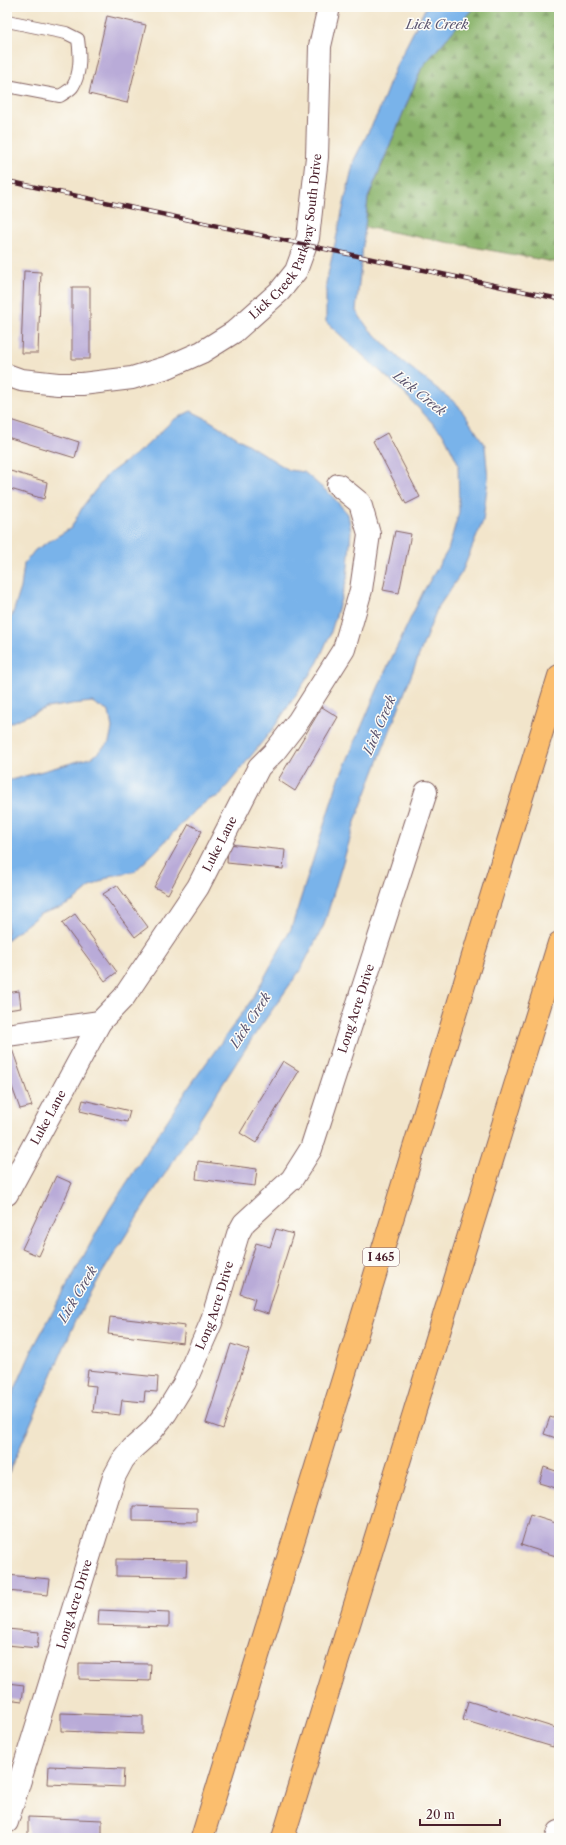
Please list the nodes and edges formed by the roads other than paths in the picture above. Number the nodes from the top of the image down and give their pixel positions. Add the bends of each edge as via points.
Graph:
1 (329, 7) edge
2 (7, 21) edge
3 (7, 86) edge
4 (7, 375) edge
5 (338, 485) dead end
6 (559, 676) edge
7 (426, 792) dead end
8 (559, 943) edge
9 (100, 1022) junction
10 (7, 1035) edge
11 (7, 1194) edge
12 (7, 1822) edge
13 (559, 1832) edge
14 (202, 1838) edge
15 (283, 1838) edge
16 (557, 1838) edge

1 - 4 street, Lick Creek Parkway South Drive via 320,46 317,157 308,238 296,272 280,291 228,336 180,363 132,378 88,384 58,384 21,380
2 - 3 lane via 66,33 78,39 80,50 79,68 73,86 60,96
5 - 9 street, Luke Lane via 360,503 369,534 361,590 344,649 299,720 259,767 198,886 124,997
6 - 14 highway, I 465
7 - 12 street, Long Acre Drive via 312,1149 292,1179 244,1223 238,1234 210,1323 186,1382 151,1432 123,1460 114,1477
8 - 15 highway
9 - 10 street
9 - 11 street, Luke Lane
13 - 16 street

